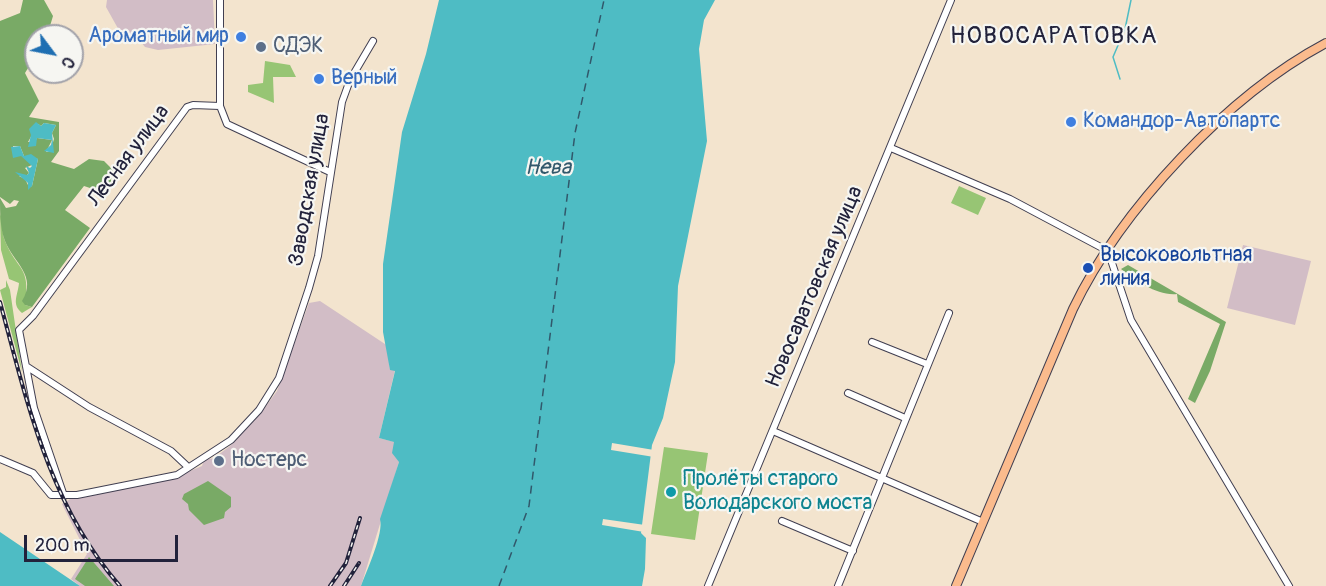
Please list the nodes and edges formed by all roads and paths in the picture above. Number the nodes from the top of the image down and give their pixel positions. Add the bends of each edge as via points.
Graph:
1 (219, 0) edge
2 (951, 0) edge
3 (373, 41) dead end
4 (1326, 43) edge
5 (220, 106) junction
6 (891, 148) junction
7 (330, 172) junction
8 (1108, 250) junction
9 (949, 313) dead end
10 (872, 342) dead end
11 (927, 364) junction
12 (26, 366) junction
13 (848, 393) dead end
14 (905, 418) junction
15 (773, 430) junction
16 (0, 459) edge
17 (188, 467) junction
18 (882, 478) junction
19 (64, 496) junction
20 (782, 521) dead end
21 (983, 522) junction
22 (853, 551) junction
23 (708, 586) edge
24 (838, 586) edge
25 (957, 586) edge
26 (1289, 586) edge

1 - 5 street
2 - 6 street, Новосаратовская улица
3 - 7 street, Заводская улица via 342,102
4 - 8 main road via 1289,64 1220,119 1163,180
5 - 7 street via 227,124 237,130
5 - 12 street, Лесная улица via 187,107 19,330
6 - 8 street via 1010,199
6 - 15 street, Новосаратовская улица
7 - 17 street, Заводская улица via 318,256 279,378 259,410 231,440
8 - 21 main road via 1076,303
8 - 26 street via 1131,320
9 - 11 street
10 - 11 street
11 - 14 street
12 - 17 street via 89,407 171,451
12 - 19 street via 34,408
13 - 14 street
14 - 18 street
15 - 18 street
15 - 23 street, Новосаратовская улица
16 - 19 street via 33,473 51,495
17 - 19 street, Заводская улица via 177,475
18 - 21 street
18 - 22 street
20 - 22 street
21 - 25 main road
22 - 24 street

